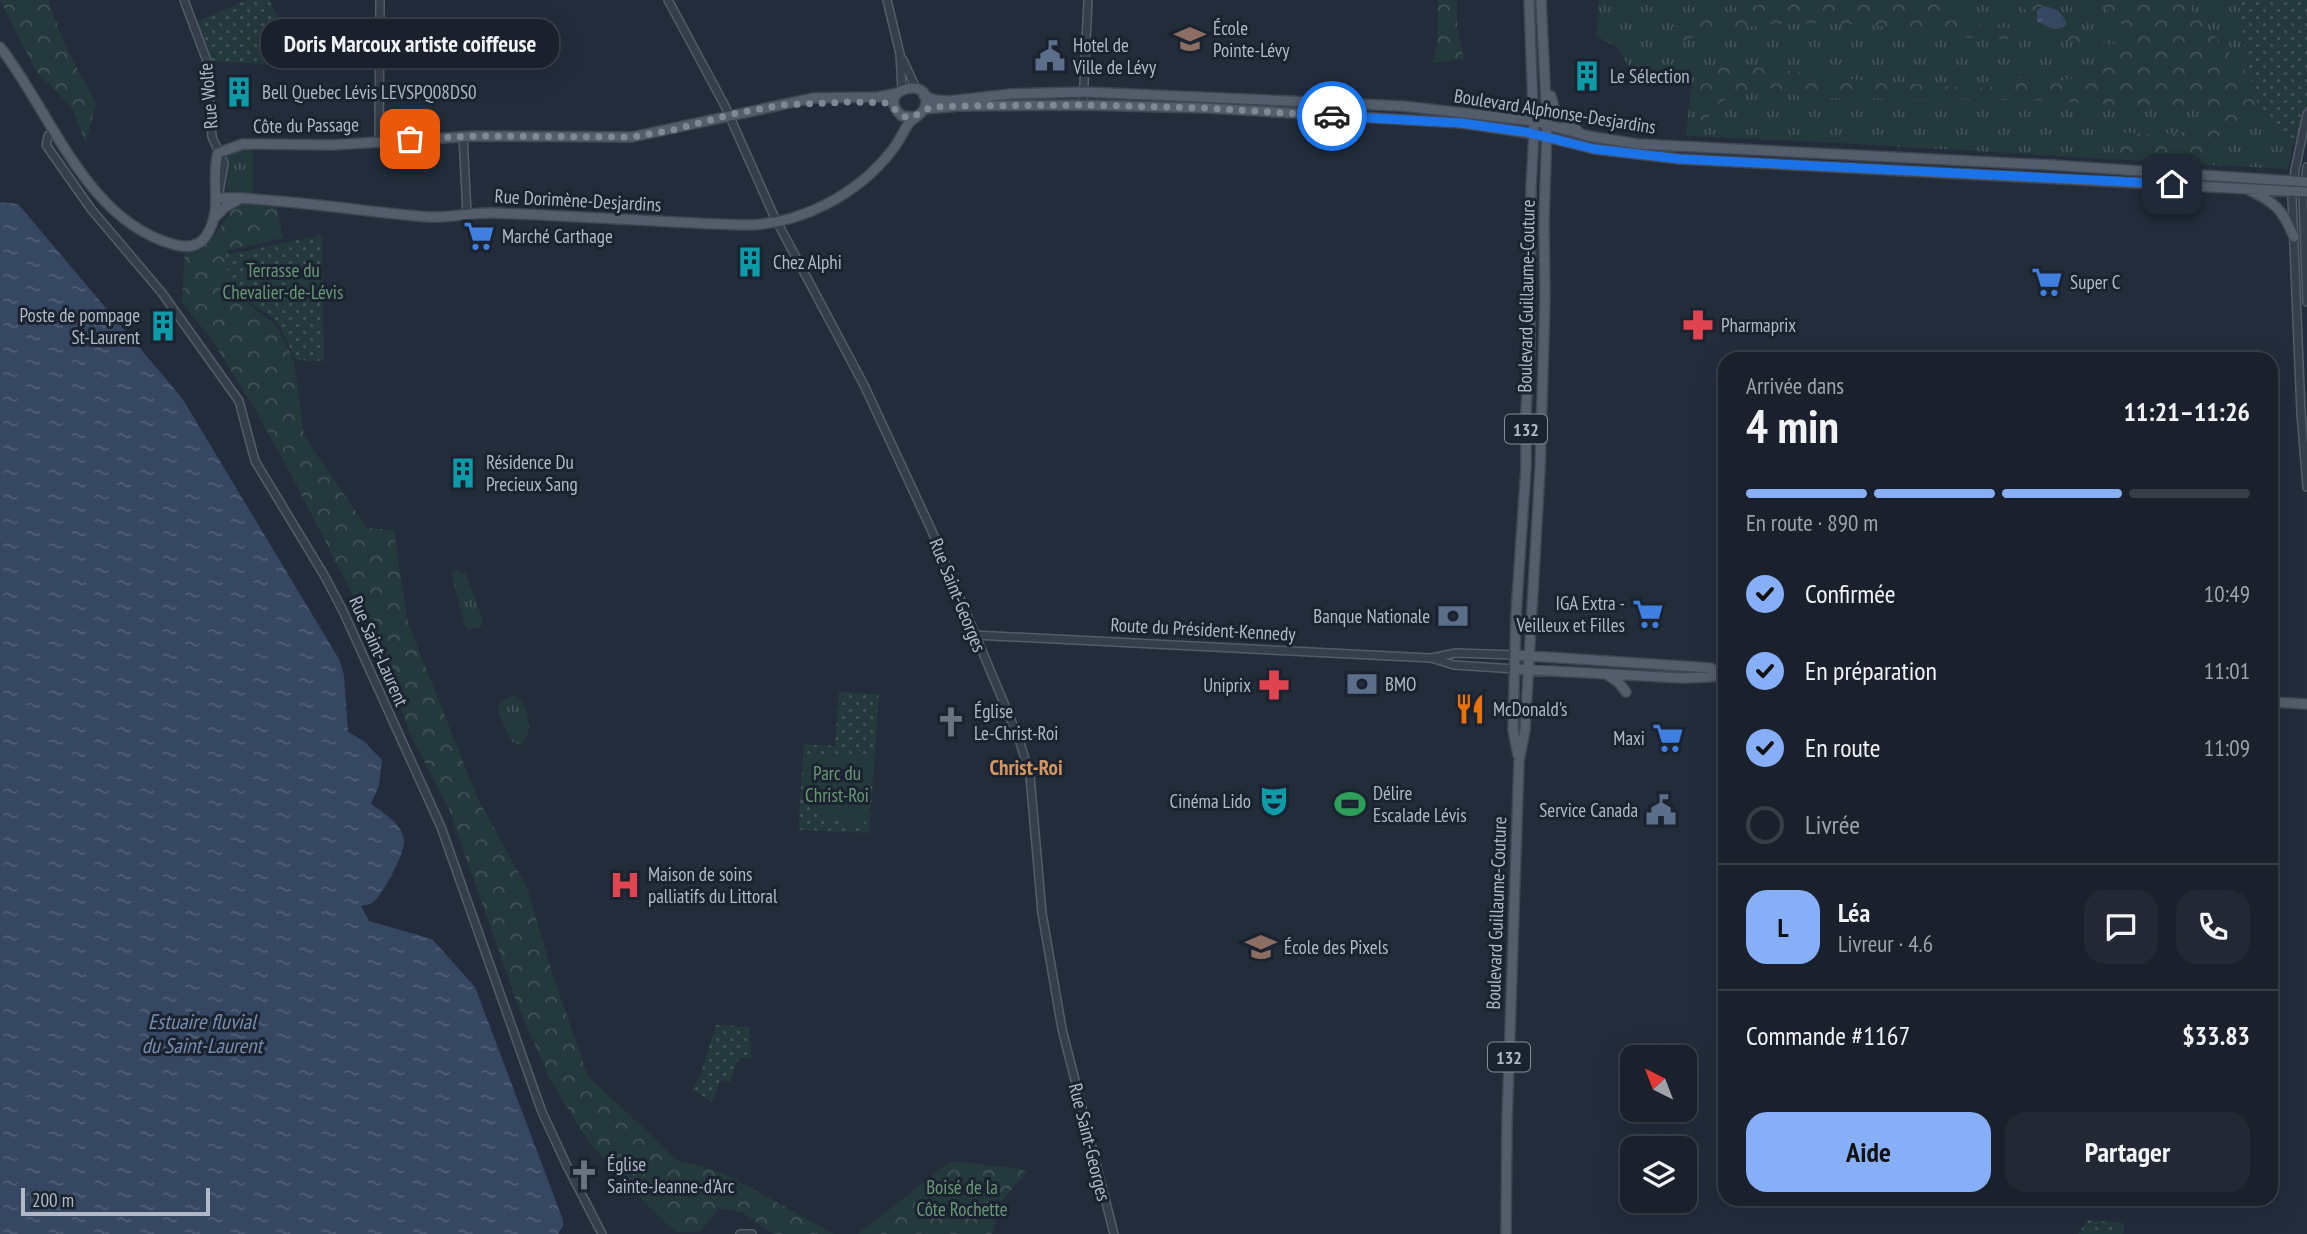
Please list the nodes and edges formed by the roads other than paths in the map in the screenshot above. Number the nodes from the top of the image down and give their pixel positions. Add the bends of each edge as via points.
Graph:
1 (184, 0) edge
2 (380, 0) edge
3 (668, 0) edge
4 (887, 0) edge
5 (1088, 0) edge
6 (1529, 0) edge
7 (1541, 0) edge
8 (0, 47) edge
9 (900, 54) junction
10 (1545, 66) junction
11 (916, 88) junction
12 (900, 91) junction
13 (1084, 92) junction
14 (924, 96) junction
15 (794, 104) junction
16 (1083, 105) junction
17 (896, 108) junction
18 (924, 109) junction
19 (2307, 114) edge
20 (729, 115) junction
21 (915, 117) junction
22 (1534, 121) junction
23 (1547, 124) junction
24 (53, 132) junction
25 (1534, 134) junction
26 (463, 136) junction
27 (1588, 136) junction
28 (1547, 137) junction
29 (379, 141) junction
30 (218, 153) junction
31 (2307, 167) edge
32 (2306, 182) edge
33 (2293, 185) junction
34 (2244, 188) junction
35 (2305, 192) edge
36 (218, 198) junction
37 (242, 198) junction
38 (467, 214) junction
39 (213, 219) junction
40 (777, 222) junction
41 (2294, 237) junction
42 (2307, 302) edge
43 (2307, 486) edge
44 (974, 635) junction
45 (1515, 655) junction
46 (1529, 656) junction
47 (1430, 658) junction
48 (1515, 669) junction
49 (1528, 669) junction
50 (1718, 672) edge
51 (1604, 673) junction
52 (1718, 675) edge
53 (1626, 692) dead end
54 (2278, 702) edge
55 (2307, 704) edge
56 (1518, 761) junction
57 (603, 1234) edge
58 (740, 1234) edge
59 (752, 1234) edge
60 (1114, 1234) edge
61 (1506, 1234) edge

1 - 30 street, Rue Wolfe via 207,61 212,137
2 - 29 street
3 - 20 street, Rue Saint-Georges
4 - 9 street
5 - 13 street
6 - 22 main road, Boulevard Guillaume-Couture / 132
7 - 10 main road, Boulevard Guillaume-Couture / 132
8 - 24 main road
9 - 11 street
9 - 12 street
10 - 23 main road, Boulevard Guillaume-Couture / 132
10 - 27 main road via 1555,111
11 - 12 main road
11 - 14 main road
12 - 15 main road via 878,97 820,97
12 - 17 main road
13 - 14 main road, Boulevard Alphonse-Desjardins via 949,101
13 - 16 street
13 - 22 main road, Boulevard Alphonse-Desjardins via 1402,106
14 - 18 main road
15 - 17 main road via 866,102
15 - 20 main road
16 - 18 main road, Boulevard Alphonse-Desjardins
16 - 25 main road, Boulevard Alphonse-Desjardins via 1461,123
17 - 21 main road via 902,116
18 - 21 main road
19 - 33 street
20 - 26 main road, Côte du Passage via 632,137
20 - 40 street, Rue Saint-Georges
21 - 40 main road, Rue Dorimène-Desjardins via 892,151 840,198
22 - 23 main road, Boulevard Alphonse-Desjardins
22 - 25 main road, Boulevard Guillaume-Couture / 132
23 - 27 main road, Boulevard Alphonse-Desjardins
23 - 28 main road, Boulevard Guillaume-Couture / 132
24 - 39 main road via 95,189 149,235 190,247 206,236
24 - 57 street, Rue Saint-Laurent via 46,145 62,170 162,293 239,401 255,461 343,611 441,827 542,1112
25 - 28 main road, Boulevard Alphonse-Desjardins
25 - 45 main road, Boulevard Guillaume-Couture / 132 via 1526,467
26 - 29 main road, Côte du Passage
26 - 38 street
27 - 33 main road, Boulevard Alphonse-Desjardins via 1637,144
28 - 34 main road, Boulevard Alphonse-Desjardins via 1594,149 1680,159
28 - 46 main road, Boulevard Guillaume-Couture / 132 via 1540,469
29 - 30 main road, Côte du Passage via 243,144
30 - 36 main road
31 - 32 street
32 - 33 main road, Boulevard Alphonse-Desjardins
32 - 35 street
33 - 34 main road, Boulevard Alphonse-Desjardins
33 - 35 main road, Boulevard Alphonse-Desjardins
33 - 41 street
34 - 41 main road via 2275,204
35 - 42 street
36 - 37 main road, Rue Dorimène-Desjardins
36 - 39 main road
37 - 38 main road, Rue Dorimène-Desjardins via 428,217
37 - 39 main road
38 - 40 main road, Rue Dorimène-Desjardins
40 - 44 street, Rue Saint-Georges via 864,385
41 - 43 street
44 - 47 street, Route du Président-Kennedy
44 - 60 street, Rue Saint-Georges via 1030,776 1042,913 1062,1028
45 - 46 main road, Route du Président-Kennedy
45 - 47 street, Route du Président-Kennedy via 1455,653
45 - 48 main road, Boulevard Guillaume-Couture / 132
46 - 49 main road, Boulevard Guillaume-Couture / 132
46 - 50 main road, Route du Président-Kennedy
47 - 48 street, Route du Président-Kennedy via 1454,665
48 - 49 main road, Route du Président-Kennedy
48 - 56 main road, Boulevard Guillaume-Couture / 132 via 1513,730
49 - 51 main road, Route du Président-Kennedy
49 - 56 main road, Boulevard Guillaume-Couture / 132 via 1525,730
51 - 52 main road, Route du Président-Kennedy via 1682,678
51 - 53 main road
54 - 55 main road
56 - 61 main road, Boulevard Guillaume-Couture / 132
58 - 59 street

